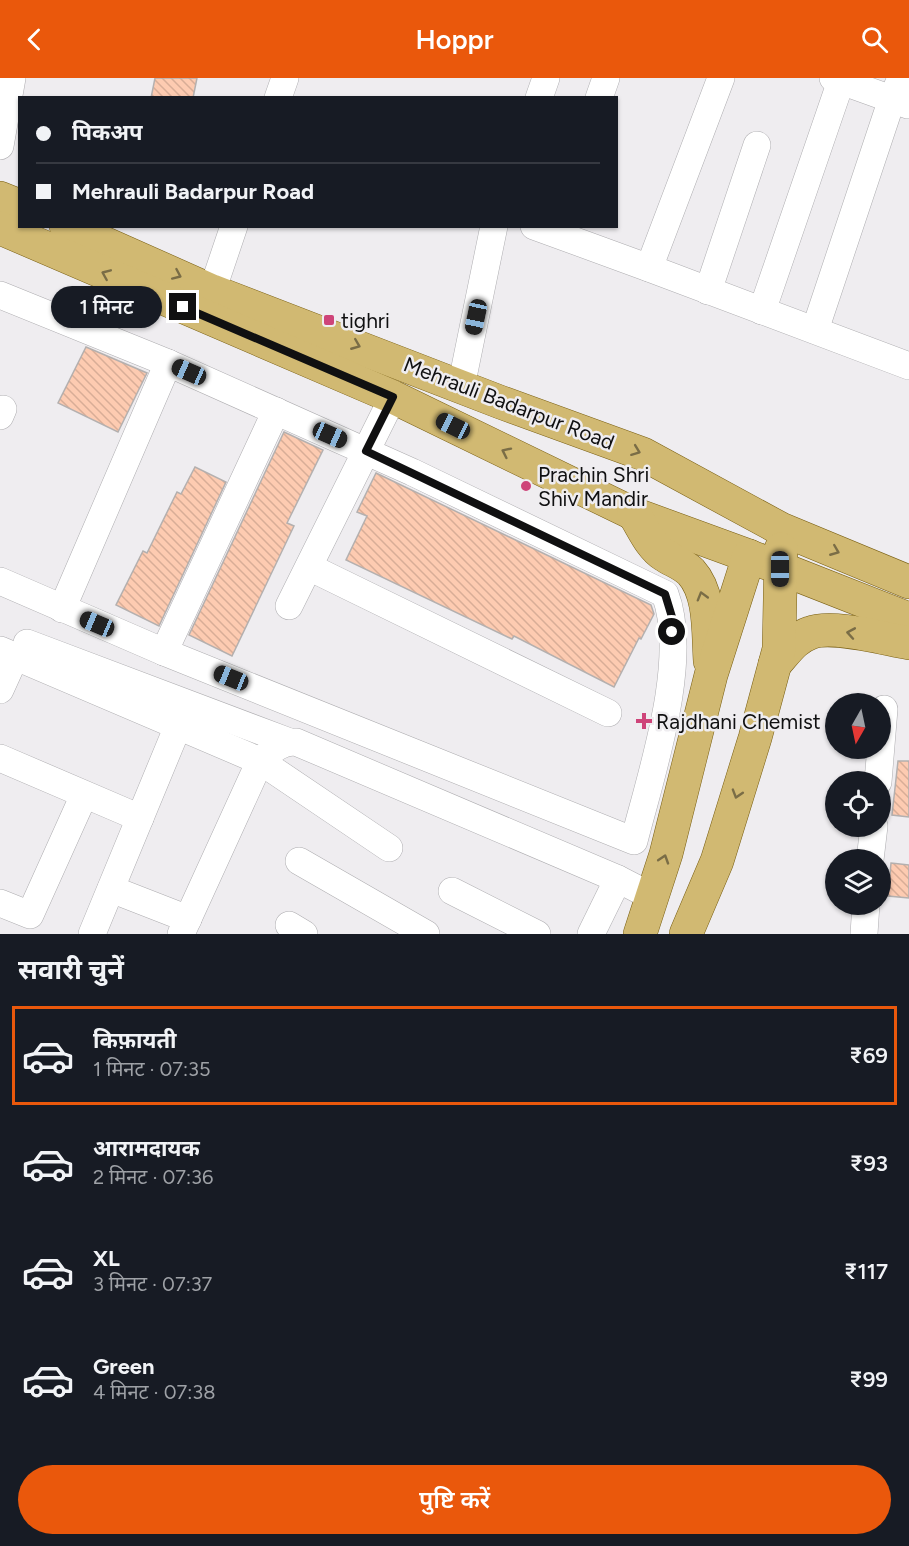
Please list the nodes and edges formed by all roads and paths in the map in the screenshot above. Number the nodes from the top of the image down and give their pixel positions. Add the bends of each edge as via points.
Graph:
1 (12, 78) edge
2 (285, 78) edge
3 (546, 78) edge
4 (606, 78) edge
5 (721, 78) edge
6 (839, 79) edge
7 (901, 94) edge
8 (280, 96) edge
9 (540, 96) edge
10 (600, 96) edge
11 (757, 145) dead end
12 (0, 146) edge
13 (0, 198) edge
14 (18, 205) edge
15 (0, 228) edge
16 (70, 228) edge
17 (233, 228) edge
18 (494, 228) edge
19 (546, 228) edge
20 (650, 268) junction
21 (708, 291) junction
22 (0, 295) edge
23 (208, 303) junction
24 (762, 311) junction
25 (815, 330) junction
26 (168, 363) junction
27 (909, 366) edge
28 (461, 387) junction
29 (393, 397) junction
30 (276, 411) junction
31 (366, 451) junction
32 (634, 514) junction
33 (781, 529) junction
34 (749, 556) junction
35 (309, 567) junction
36 (780, 569) junction
37 (0, 581) edge
38 (909, 582) edge
39 (290, 606) dead end
40 (62, 609) junction
41 (909, 619) edge
42 (0, 632) edge
43 (909, 643) edge
44 (164, 652) junction
45 (8, 653) edge
46 (775, 664) junction
47 (711, 675) junction
48 (0, 690) edge
49 (608, 713) dead end
50 (178, 726) junction
51 (287, 741) junction
52 (0, 758) edge
53 (260, 761) junction
54 (84, 795) junction
55 (140, 818) junction
56 (389, 848) dead end
57 (299, 861) dead end
58 (618, 879) junction
59 (111, 889) junction
60 (452, 891) dead end
61 (651, 897) junction
62 (0, 903) edge
63 (865, 915) edge
64 (185, 927) edge
65 (92, 934) edge
66 (426, 934) edge
67 (537, 934) edge
68 (591, 934) edge
69 (640, 934) edge
70 (686, 934) edge
71 (864, 934) edge

1 - 12 street
2 - 8 street
3 - 9 street
4 - 10 street
5 - 20 street
6 - 7 street
6 - 24 street
7 - 25 street
11 - 21 street
13 - 14 main road
23 -> 15 main road, Mehrauli Badarpur Road
16 -> 23 main road, Mehrauli Badarpur Road
17 - 23 street
18 - 28 street
19 - 20 street
20 - 21 street
21 - 24 street
22 - 26 street
23 -> 28 main road, Mehrauli Badarpur Road via 252,305
23 - 29 main road, Mehrauli Badarpur Road
24 - 25 street
25 - 27 street
26 - 30 street
26 - 40 street
28 -> 33 main road, Mehrauli Badarpur Road via 643,454
29 - 31 street
32 -> 29 main road, Mehrauli Badarpur Road
30 - 31 street
30 - 44 street
31 - 35 street
31 - 44 street via 665,594 672,617 672,675 634,841
32 - 34 main road, Mehrauli Badarpur Road
47 -> 32 main road via 705,601 699,585 681,563 653,545
33 - 34 main road
33 - 36 main road
33 -> 38 main road, Mehrauli Badarpur Road
34 - 36 main road, Mehrauli Badarpur Road
34 - 47 main road
35 - 39 street
35 - 49 street
36 - 41 main road
36 - 46 main road via 779,649
37 - 40 street
40 - 44 street
42 - 51 street
43 -> 46 main road via 819,630 795,642
45 - 48 street
45 - 50 street
46 -> 70 main road via 717,861
61 -> 47 main road via 666,854
50 - 53 street
50 - 55 street
51 - 53 street
51 - 58 street
52 - 54 street
53 - 56 street
53 - 64 street
54 - 55 street
54 - 62 street via 30,915
55 - 59 street
57 - 66 street
58 - 61 street
58 - 68 street
59 - 64 street
59 - 65 street
60 - 67 street
61 - 69 main road
63 - 71 street

